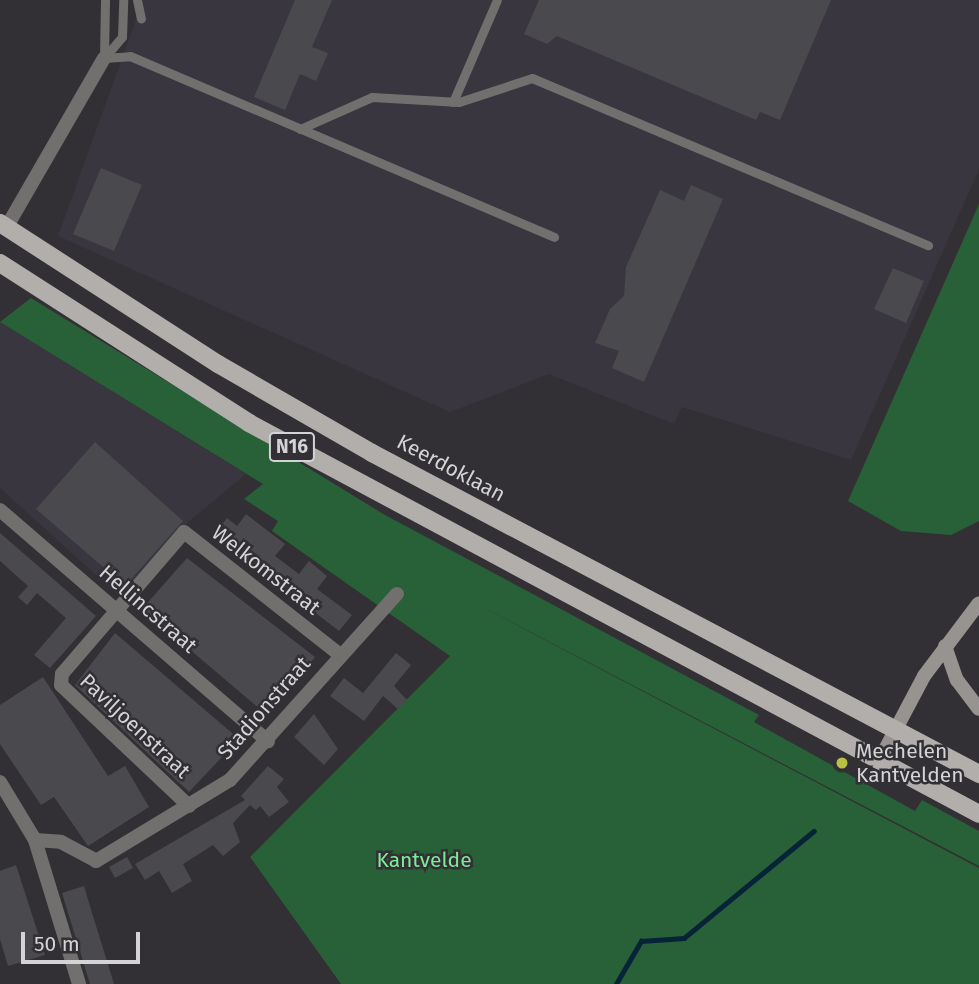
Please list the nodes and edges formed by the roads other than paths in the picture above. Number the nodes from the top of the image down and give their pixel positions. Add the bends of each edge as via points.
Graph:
1 (105, 0) edge
2 (122, 0) edge
3 (137, 0) edge
4 (497, 0) edge
5 (141, 19) dead end
6 (104, 58) junction
7 (453, 102) junction
8 (300, 128) junction
9 (2, 229) edge
10 (554, 237) dead end
11 (928, 245) dead end
12 (0, 264) edge
13 (0, 510) edge
14 (397, 594) dead end
15 (979, 603) edge
16 (117, 611) junction
17 (945, 646) junction
18 (338, 653) junction
19 (979, 709) edge
20 (895, 729) junction
21 (268, 741) junction
22 (879, 761) junction
23 (979, 774) edge
24 (0, 782) edge
25 (189, 806) junction
26 (979, 814) edge
27 (36, 840) junction
28 (75, 982) edge

1 - 6 lane
2 - 6 lane via 122,37
3 - 5 lane
4 - 7 lane
6 - 8 lane via 130,56
6 - 9 street
7 - 8 lane via 372,97
7 - 11 lane via 532,78
8 - 10 lane
9 - 20 main road, Keerdoklaan / N16 via 372,453
12 - 22 main road, N16 via 261,430
13 - 16 street, Hellincstraat
14 - 18 street, Stadionstraat
15 - 17 street
16 - 18 street, Welkomstraat via 184,532
16 - 21 street, Hellincstraat
16 - 25 street, Paviljoenstraat via 62,674 61,685
17 - 19 street via 957,680
17 - 20 street
18 - 21 street, Stadionstraat
20 - 22 street
20 - 23 main road, N16
21 - 25 street, Stadionstraat via 229,780
22 - 26 main road, N16
24 - 27 street
25 - 27 street, Stadionstraat via 96,861 61,842
27 - 28 street

